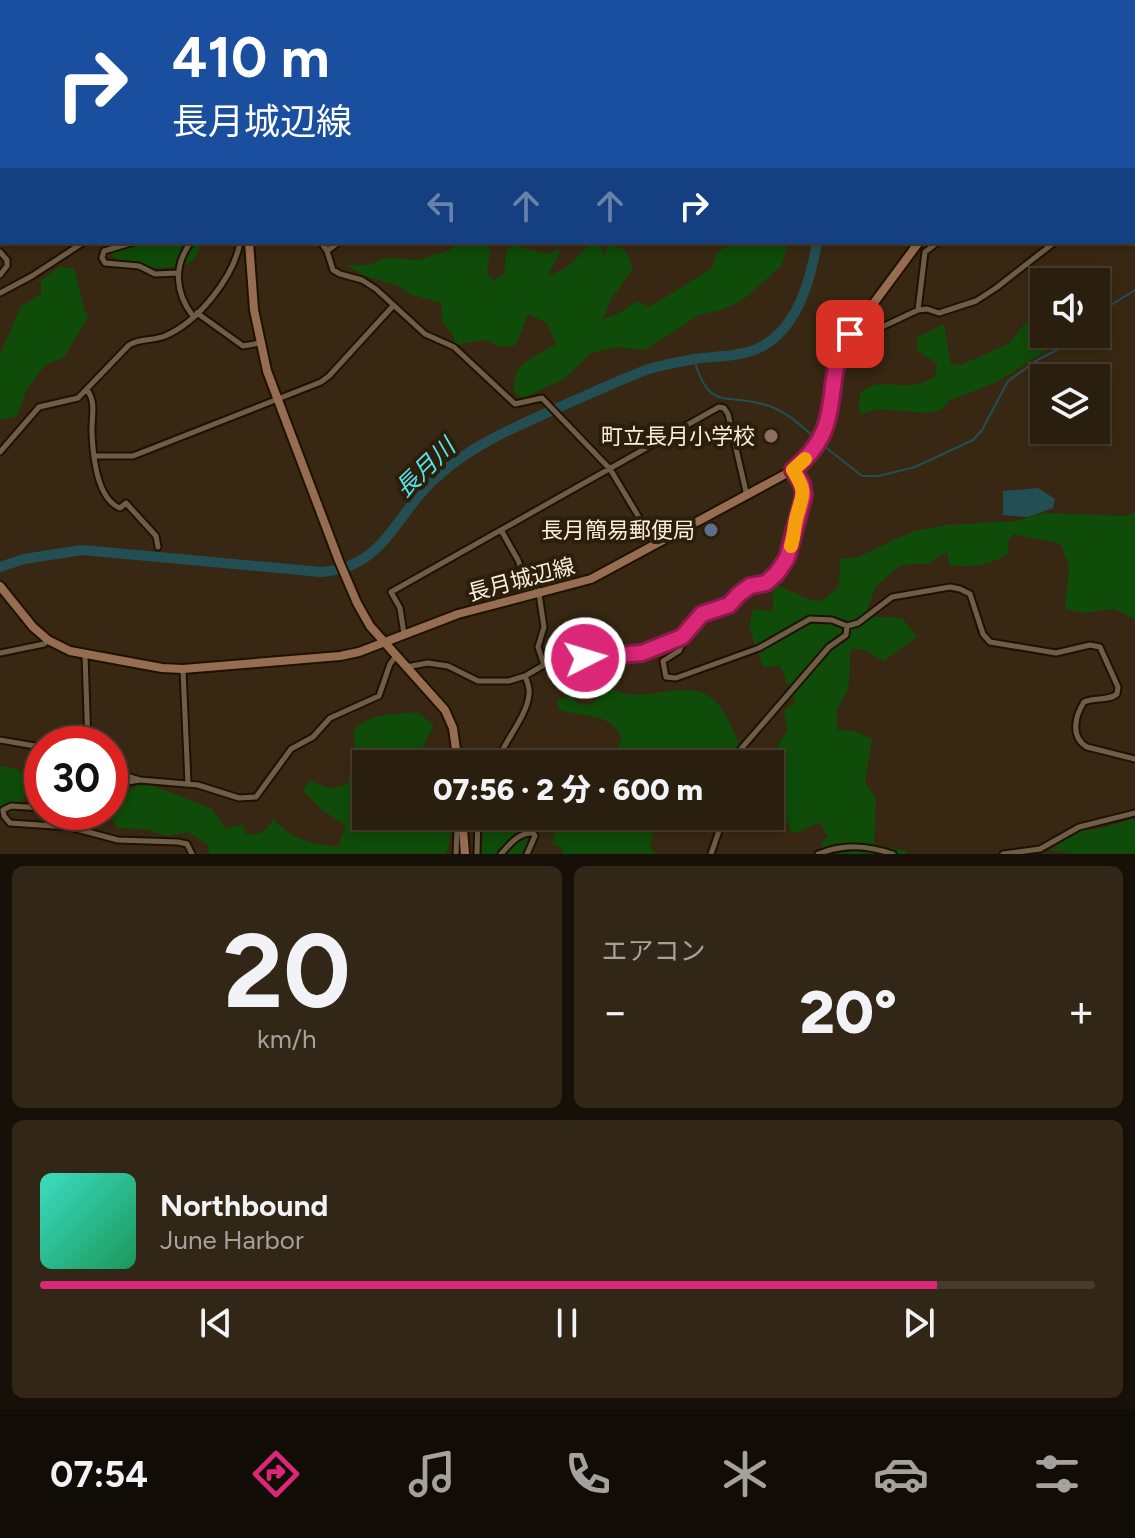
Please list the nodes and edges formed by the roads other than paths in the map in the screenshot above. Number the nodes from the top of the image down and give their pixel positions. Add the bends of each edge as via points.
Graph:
1 (81, 244) edge
2 (127, 244) edge
3 (190, 244) edge
4 (239, 244) edge
5 (249, 244) edge
6 (322, 244) edge
7 (336, 244) edge
8 (918, 244) edge
9 (935, 244) edge
10 (1052, 244) edge
11 (327, 251) junction
12 (0, 252) edge
13 (177, 273) junction
14 (0, 275) edge
15 (0, 293) edge
16 (393, 306) junction
17 (918, 310) junction
18 (195, 315) junction
19 (861, 320) junction
20 (260, 343) junction
21 (87, 390) junction
22 (276, 400) junction
23 (0, 452) edge
24 (95, 456) junction
25 (610, 469) junction
26 (793, 470) junction
27 (747, 496) junction
28 (501, 530) junction
29 (656, 546) junction
30 (158, 547) dead end
31 (0, 586) edge
32 (539, 594) junction
33 (847, 626) junction
34 (404, 634) junction
35 (682, 637) junction
36 (48, 640) junction
37 (384, 643) junction
38 (0, 653) edge
39 (85, 654) junction
40 (396, 656) junction
41 (544, 665) junction
42 (406, 667) junction
43 (183, 669) junction
44 (525, 676) junction
45 (87, 726) edge
46 (0, 740) edge
47 (24, 743) edge
48 (456, 750) edge
49 (501, 750) edge
50 (740, 750) edge
51 (1135, 759) edge
52 (128, 776) edge
53 (140, 780) junction
54 (128, 782) edge
55 (188, 783) junction
56 (24, 807) edge
57 (1135, 813) edge
58 (24, 824) edge
59 (80, 830) edge
60 (457, 830) edge
61 (463, 830) edge
62 (478, 830) edge
63 (719, 830) edge
64 (192, 854) edge
65 (456, 854) edge
66 (465, 854) edge
67 (477, 854) edge
68 (501, 854) edge
69 (527, 854) edge
70 (711, 854) edge
71 (818, 854) edge
72 (893, 854) edge
73 (1003, 854) edge

1 - 15 street
2 - 13 street via 104,251 105,263 139,266 155,274
3 - 13 street
4 - 18 street via 219,287
5 - 20 main road
6 - 11 street
7 - 11 street
8 - 19 main road, 長月城辺線
9 - 17 street via 925,252
10 - 17 street via 976,301 939,313
11 - 16 street via 333,270 362,280
12 - 14 street via 7,260
13 - 18 street via 181,297
16 - 22 street via 329,376
16 - 25 street via 425,334 454,347 515,404 542,398
17 - 19 street via 882,327
18 - 20 street via 243,346
18 - 21 street via 161,338 129,345
19 - 26 main road, 長月城辺線 via 837,360 827,427
20 - 22 main road
21 - 23 street via 73,400 39,407
21 - 24 street via 93,401
22 - 24 street via 133,456
22 - 37 main road via 344,574
24 - 30 street via 108,501 120,508 126,503 156,536
25 - 27 street via 719,407 728,414
25 - 28 street
25 - 29 street
26 - 27 main road, 長月城辺線
26 - 35 street via 804,495 787,558 766,583 750,586 729,605 702,614
27 - 29 main road, 長月城辺線
28 - 32 street via 524,577
28 - 34 street via 391,592
29 - 32 main road, 長月城辺線 via 591,579
31 - 36 main road, 長月城辺線
32 - 34 main road, 長月城辺線
32 - 41 street via 544,627 538,647
33 - 35 street via 810,619 759,648 671,679 663,661 679,651
33 - 50 street via 846,635 829,647
33 - 51 street via 892,597 950,587 970,594 990,642 1056,653 1100,647 1117,694 1084,702 1075,734 1087,747
34 - 37 main road, 長月城辺線
35 - 41 street via 642,653
36 - 38 street
36 - 39 main road, 長月城辺線
37 - 40 main road
37 - 43 main road, 長月城辺線 via 340,656
39 - 43 main road, 長月城辺線
39 - 45 street
40 - 42 main road
40 - 55 street via 379,696 330,718 313,737 291,749 256,797 239,798
41 - 44 street
42 - 44 street via 422,662 448,666 478,681
42 - 48 main road via 445,710
43 - 55 street
44 - 49 street via 529,698
46 - 47 street
52 - 53 street
53 - 54 street
53 - 55 street
56 - 58 street via 3,810 10,823
57 - 73 street via 1079,827 1040,849
59 - 64 street via 118,840 178,842 187,844
60 - 65 street
61 - 66 main road
62 - 67 street
63 - 70 street
68 - 69 street via 528,832 535,836
71 - 72 street via 846,846

